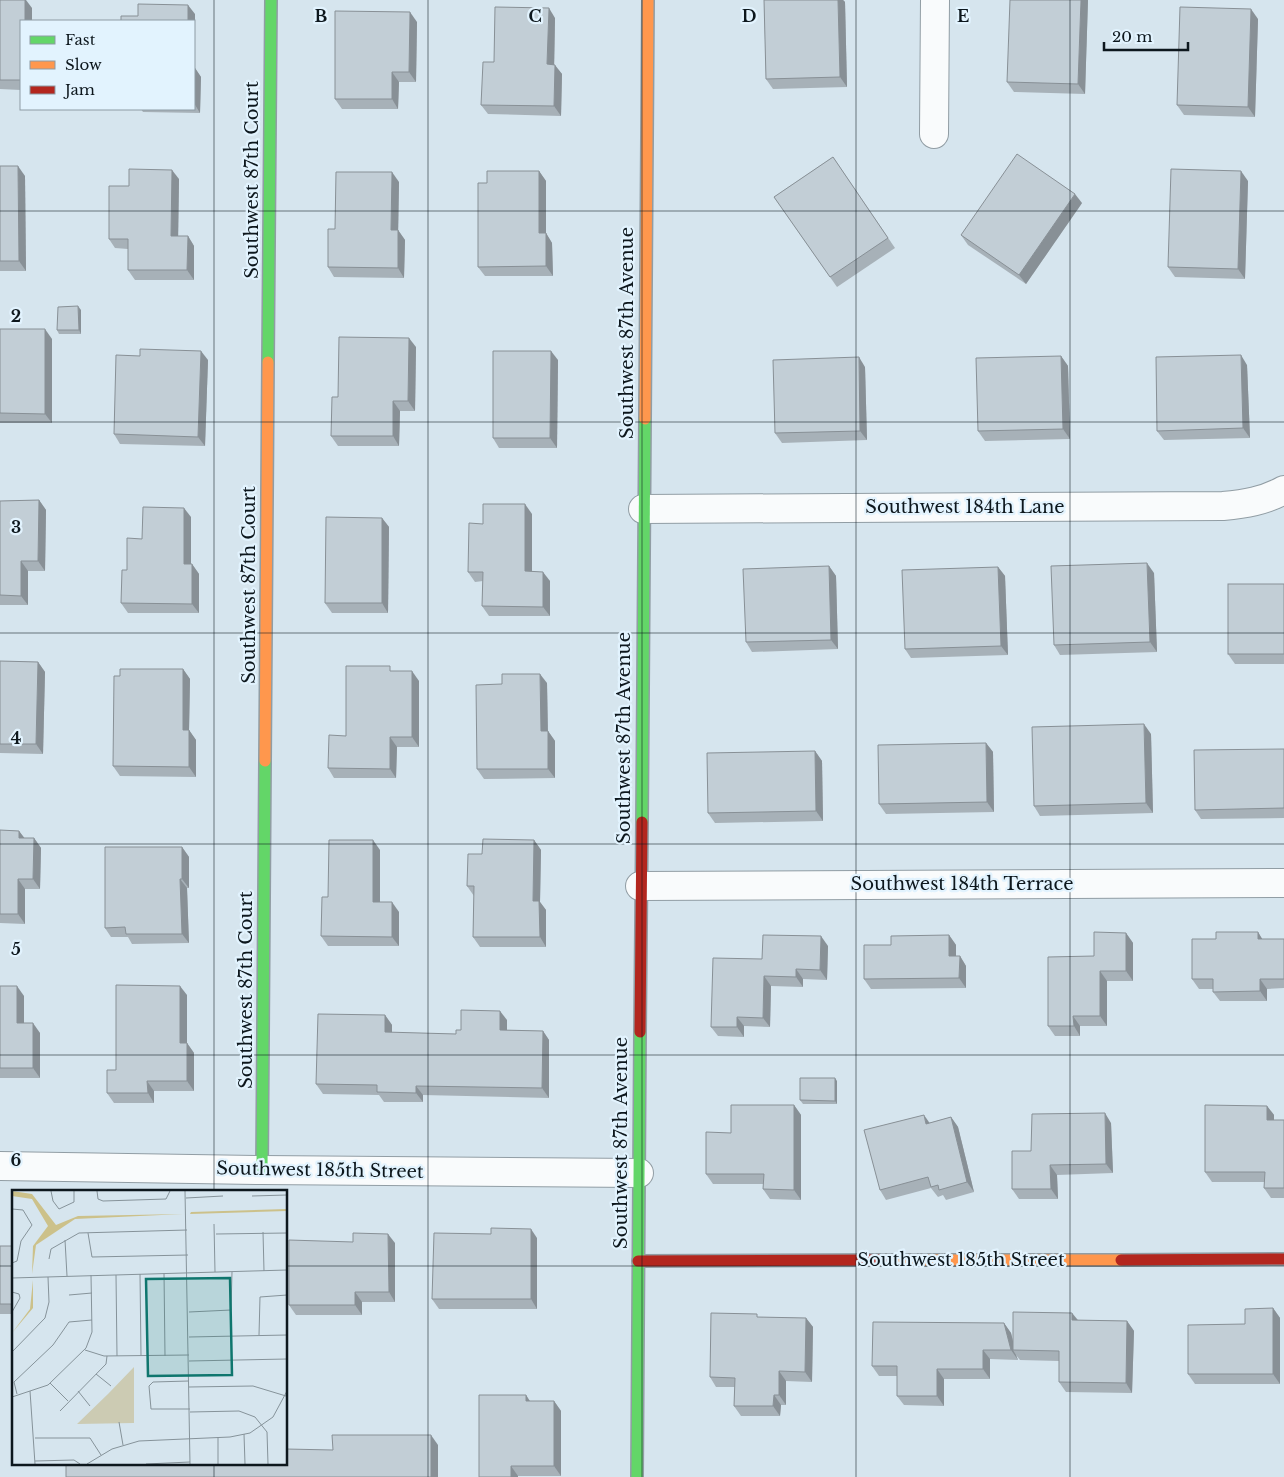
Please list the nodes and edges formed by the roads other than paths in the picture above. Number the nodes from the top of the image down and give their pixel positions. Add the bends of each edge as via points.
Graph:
1 (271, 0) edge
2 (648, 0) edge
3 (935, 0) edge
4 (934, 134) dead end
5 (1284, 490) edge
6 (644, 509) junction
7 (1284, 882) edge
8 (640, 886) junction
9 (0, 1166) edge
10 (262, 1170) junction
11 (639, 1173) junction
12 (1284, 1259) edge
13 (638, 1261) junction
14 (637, 1477) edge

1 - 10 street, Southwest 87th Court
2 - 6 street, Southwest 87th Avenue
3 - 4 street
5 - 6 street, Southwest 184th Lane via 1248,504 1223,506
6 - 8 street, Southwest 87th Avenue
7 - 8 street, Southwest 184th Terrace
8 - 11 street, Southwest 87th Avenue
9 - 10 street, Southwest 185th Street
10 - 11 street, Southwest 185th Street
11 - 13 street, Southwest 87th Avenue
12 - 13 street, Southwest 185th Street
13 - 14 street, Southwest 87th Avenue

